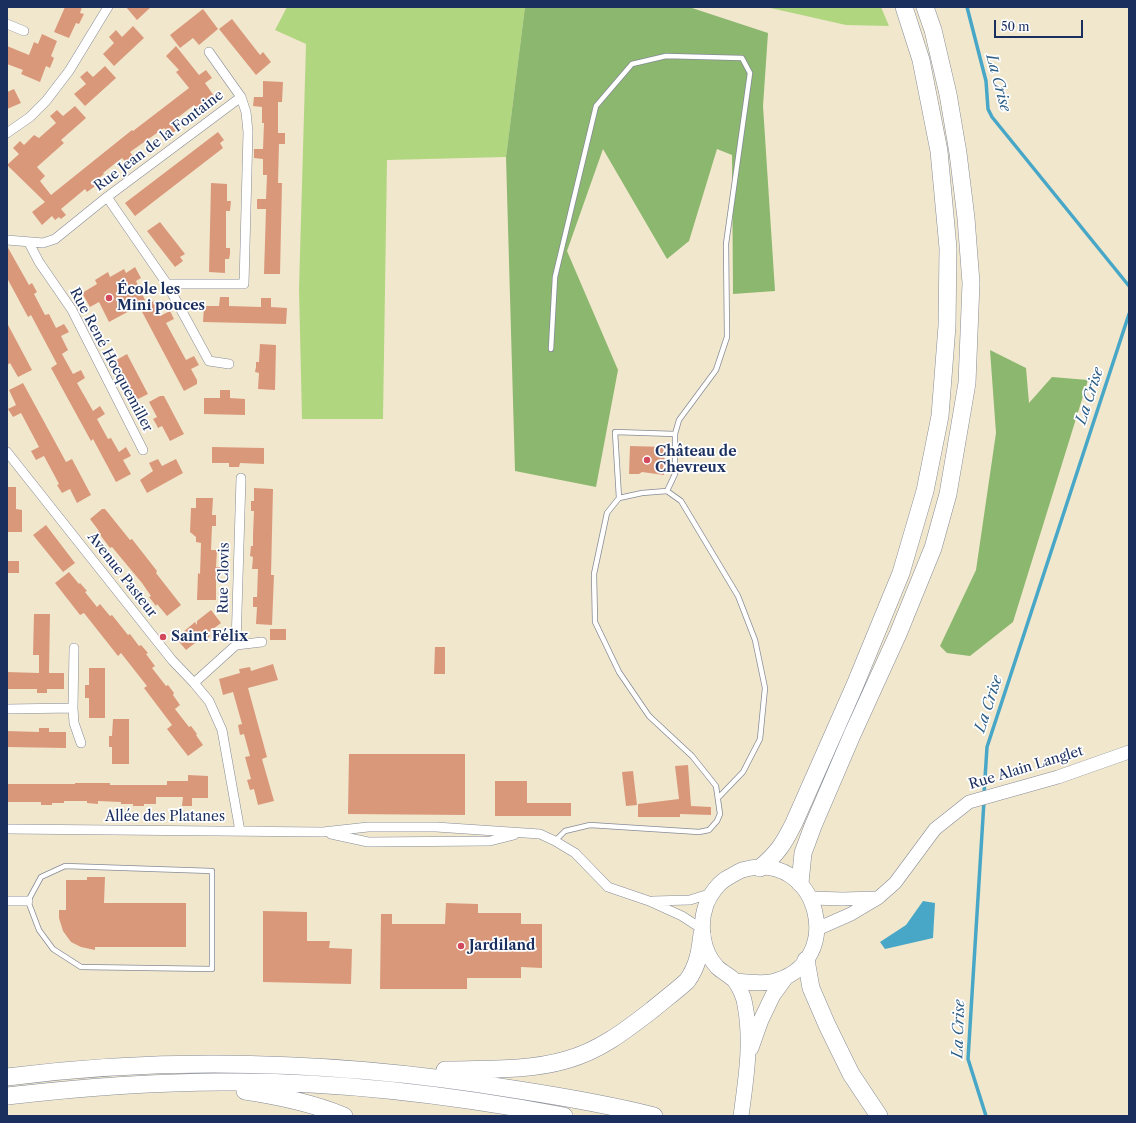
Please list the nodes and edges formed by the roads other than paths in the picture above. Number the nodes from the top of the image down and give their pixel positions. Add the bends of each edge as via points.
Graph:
1 (108, 7) edge
2 (904, 7) edge
3 (925, 7) edge
4 (7, 24) edge
5 (24, 31) dead end
6 (209, 52) dead end
7 (240, 97) junction
8 (7, 133) edge
9 (107, 196) junction
10 (7, 240) edge
11 (29, 243) junction
12 (166, 284) junction
13 (551, 349) dead end
14 (229, 364) dead end
15 (674, 434) junction
16 (143, 450) dead end
17 (7, 452) edge
18 (240, 478) dead end
19 (667, 491) junction
20 (619, 498) junction
21 (262, 642) dead end
22 (236, 645) junction
23 (74, 648) dead end
24 (194, 683) junction
25 (73, 708) junction
26 (7, 710) edge
27 (81, 743) dead end
28 (1129, 752) edge
29 (718, 798) junction
30 (7, 829) edge
31 (240, 831) junction
32 (323, 832) junction
33 (522, 833) junction
34 (555, 841) junction
35 (760, 868) junction
36 (800, 883) junction
37 (712, 893) junction
38 (811, 898) junction
39 (878, 898) junction
40 (7, 900) edge
41 (28, 901) junction
42 (650, 901) junction
43 (817, 929) junction
44 (702, 932) junction
45 (806, 960) junction
46 (786, 977) junction
47 (735, 981) junction
48 (749, 1054) junction
49 (394, 1072) junction
50 (7, 1077) edge
51 (193, 1082) junction
52 (7, 1096) edge
53 (344, 1116) edge
54 (564, 1116) edge
55 (654, 1116) edge
56 (741, 1116) edge
57 (879, 1116) edge

1 - 8 street via 69,71 46,101 30,117
2 - 35 highway via 921,60 939,151 948,248 947,326 940,416 925,491 902,573 794,823 783,844
3 - 36 highway via 948,94 966,218 971,283 966,383 948,494 933,548 813,826 803,854
4 - 5 street
6 - 7 street
7 - 9 street, Rue Jean de la Fontaine
7 - 12 street, Rue Jean de la Fontaine via 246,112 248,132 244,284
9 - 11 street, Rue Jean de la Fontaine via 55,239
9 - 12 street
10 - 11 street, Rue Jean de la Fontaine
11 - 16 street, Rue René Hocquemiller via 74,315
12 - 14 street via 209,361
13 - 15 lane via 555,277 596,106 632,64 666,56 742,58 750,73 726,244 727,337 716,370 679,420
15 - 19 lane via 675,474
15 - 20 lane via 615,432
17 - 24 street, Avenue Pasteur via 172,660
18 - 22 street, Rue Clovis
19 - 20 lane
19 - 29 lane via 681,501 738,596 755,640 765,688 760,739 743,772
20 - 29 lane via 607,513 594,574 595,622 619,672 644,710 692,756 716,786
21 - 22 street
22 - 24 street
23 - 25 street
24 - 31 street, Avenue Pasteur via 209,701 222,730
25 - 26 street
25 - 27 street via 74,723
28 - 39 street, Rue Alain Langlet via 1058,777 969,802 935,829 896,883
29 - 34 lane via 720,814 709,830 699,832 590,825 565,831
30 - 31 street, Allée des Platanes
31 - 32 street, Allée des Platanes
32 - 33 street, Allée des Platanes via 368,827 436,827
32 - 33 street, Allée des Platanes via 368,842 490,841
33 - 34 street, Allée des Platanes via 540,834
34 - 42 street, Allée des Platanes via 575,853 608,887
35 - 36 main road via 774,869
35 - 37 main road via 742,870 725,879
36 - 38 main road
37 - 42 street, Allée des Platanes via 690,900
37 - 44 main road via 704,910
38 - 39 street
38 - 43 main road via 816,913
39 - 43 street, Rue Alain Langlet via 851,914
40 - 41 street
41 - 41 lane via 41,877 65,866 212,871 212,969 81,967 53,949 39,930
42 - 44 street, Allée des Platanes via 682,916
43 - 45 main road via 814,945
44 - 47 main road via 706,950 717,967
44 - 49 highway via 698,960 687,981 628,1029 592,1051 537,1066
45 - 46 main road
45 - 57 highway via 811,988 827,1025 851,1074
46 - 47 main road via 770,982
46 - 48 main road via 773,995
47 - 48 main road via 745,1004
48 - 56 main road
49 - 50 highway via 203,1064 112,1067
49 - 55 highway via 536,1092
51 - 52 highway via 78,1088
51 - 53 highway via 287,1098
51 - 54 highway via 290,1083 385,1090 484,1102

